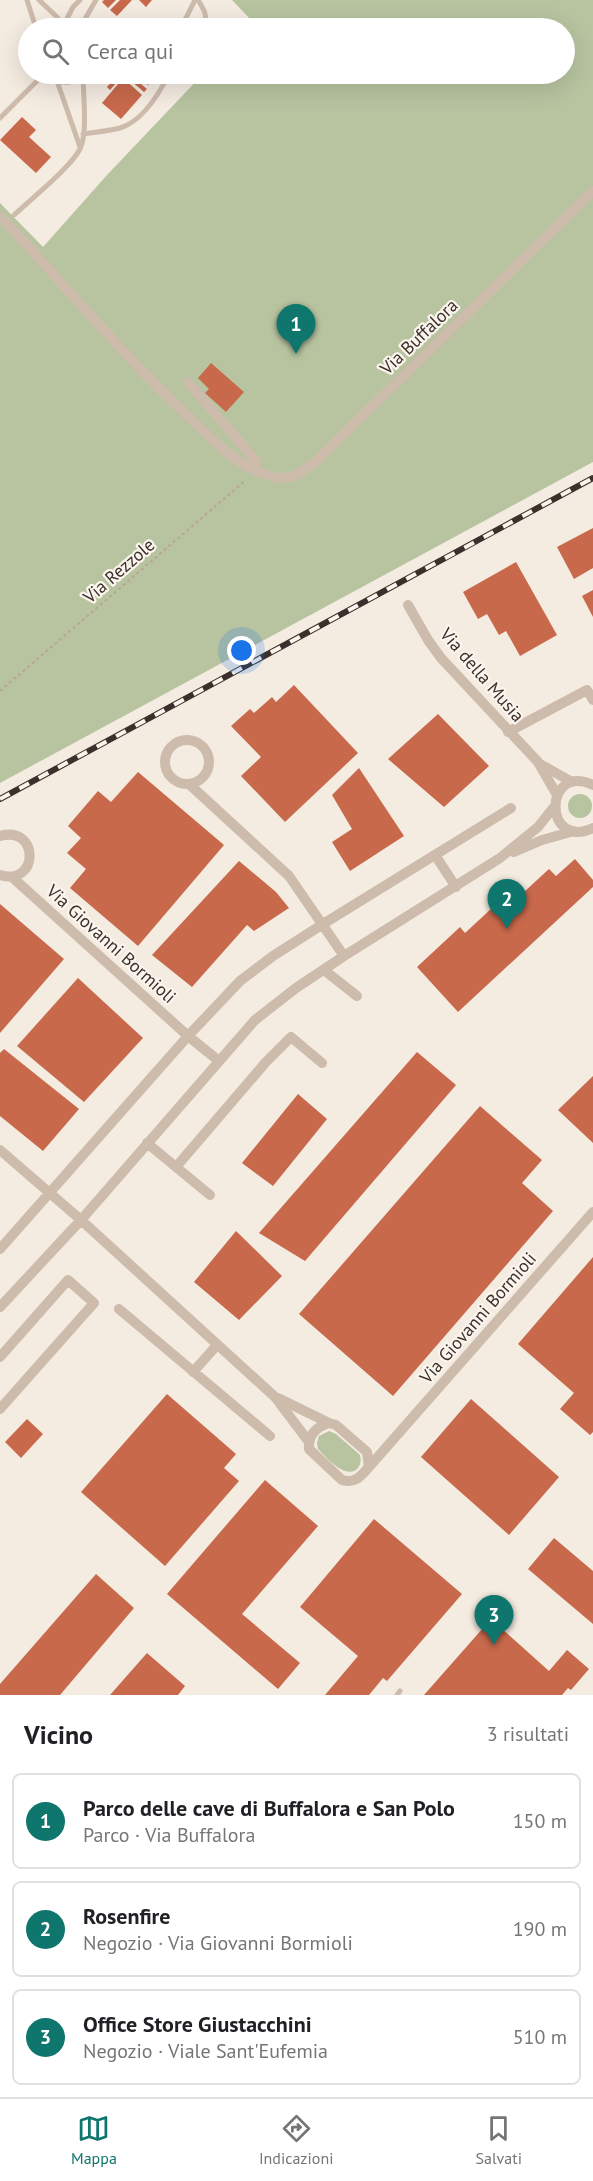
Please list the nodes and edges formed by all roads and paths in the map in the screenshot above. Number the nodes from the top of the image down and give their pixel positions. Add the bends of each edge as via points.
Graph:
1 (29, 0) edge
2 (39, 0) edge
3 (80, 0) edge
4 (96, 0) edge
5 (196, 0) edge
6 (32, 18) edge
7 (58, 18) edge
8 (67, 18) edge
9 (86, 18) edge
10 (186, 18) edge
11 (207, 18) edge
12 (34, 84) edge
13 (58, 84) edge
14 (83, 84) edge
15 (163, 84) edge
16 (0, 118) edge
17 (83, 134) junction
18 (81, 148) junction
19 (593, 190) edge
20 (7, 218) edge
21 (188, 382) dead end
22 (255, 471) junction
23 (408, 605) dead end
24 (0, 691) edge
25 (593, 700) edge
26 (508, 732) junction
27 (538, 762) junction
28 (572, 782) junction
29 (189, 784) junction
30 (593, 784) edge
31 (557, 795) junction
32 (554, 807) junction
33 (511, 808) dead end
34 (574, 831) junction
35 (591, 831) edge
36 (0, 836) edge
37 (435, 855) junction
38 (500, 858) junction
39 (0, 875) edge
40 (12, 877) junction
41 (456, 887) junction
42 (323, 924) junction
43 (344, 956) junction
44 (324, 970) junction
45 (357, 996) dead end
46 (188, 1036) junction
47 (219, 1061) junction
48 (322, 1063) dead end
49 (147, 1143) junction
50 (0, 1150) edge
51 (177, 1167) junction
52 (50, 1193) junction
53 (210, 1195) dead end
54 (593, 1212) edge
55 (81, 1220) junction
56 (0, 1250) edge
57 (0, 1307) edge
58 (119, 1309) dead end
59 (217, 1345) junction
60 (0, 1357) edge
61 (193, 1372) junction
62 (275, 1397) junction
63 (0, 1409) edge
64 (329, 1423) junction
65 (270, 1436) dead end
66 (309, 1442) junction
67 (387, 1445) junction
68 (367, 1452) junction
69 (369, 1467) junction

1 - 6 lane
2 - 7 lane
3 - 8 lane
4 - 9 lane
5 - 10 lane
5 - 11 lane
12 - 16 lane
13 - 18 lane
14 - 17 lane
15 - 17 lane via 137,120 120,128
17 - 18 lane
18 - 20 lane
19 - 22 street, Via Buffalora via 315,462 293,477
20 - 22 street, Via Buffalora via 160,391 231,456
21 - 22 street via 256,461
22 - 24 path, Via Rezzole
23 - 26 street, Via della Musia via 441,658
25 - 26 street via 587,690
26 - 27 street, Via della Musia
27 - 28 street, Via della Musia
27 - 31 street, Via della Musia
28 - 30 street, Via della Musia
28 - 31 street
29 - 29 street via 175,781 165,764 173,745 187,740 200,745 209,765 202,778
29 - 42 street via 289,876
31 - 32 street
32 - 34 street via 560,822
32 - 38 street via 538,827
33 - 37 street
34 - 35 street
34 - 38 street
36 - 40 street via 14,835 29,850 25,870
37 - 41 street
37 - 42 street
38 - 41 street
39 - 40 street
40 - 46 street, Via Giovanni Bormioli
41 - 43 street
42 - 43 street
42 - 46 street via 240,981
43 - 44 street
44 - 45 street
44 - 47 street via 255,1020
46 - 47 street, Via Giovanni Bormioli
46 - 52 street
47 - 49 street
48 - 51 street via 291,1037
49 - 51 street
49 - 55 street
50 - 52 street, Via Giovanni Bormioli
51 - 53 street
52 - 55 street, Via Giovanni Bormioli
52 - 56 street
54 - 67 street, Via Giovanni Bormioli
55 - 57 street
55 - 59 street, Via Giovanni Bormioli
58 - 61 street
59 - 61 street
59 - 62 street, Via Giovanni Bormioli
60 - 63 street via 68,1280 94,1303
61 - 65 street
62 - 64 street, Via Giovanni Bormioli
62 - 66 street, Via Giovanni Bormioli
64 - 66 street via 313,1433
64 - 68 street, Via Giovanni Bormioli
66 - 69 street, Via Giovanni Bormioli via 313,1455 342,1480 358,1479
67 - 68 street, Via Giovanni Bormioli
67 - 69 street, Via Giovanni Bormioli
68 - 69 street

